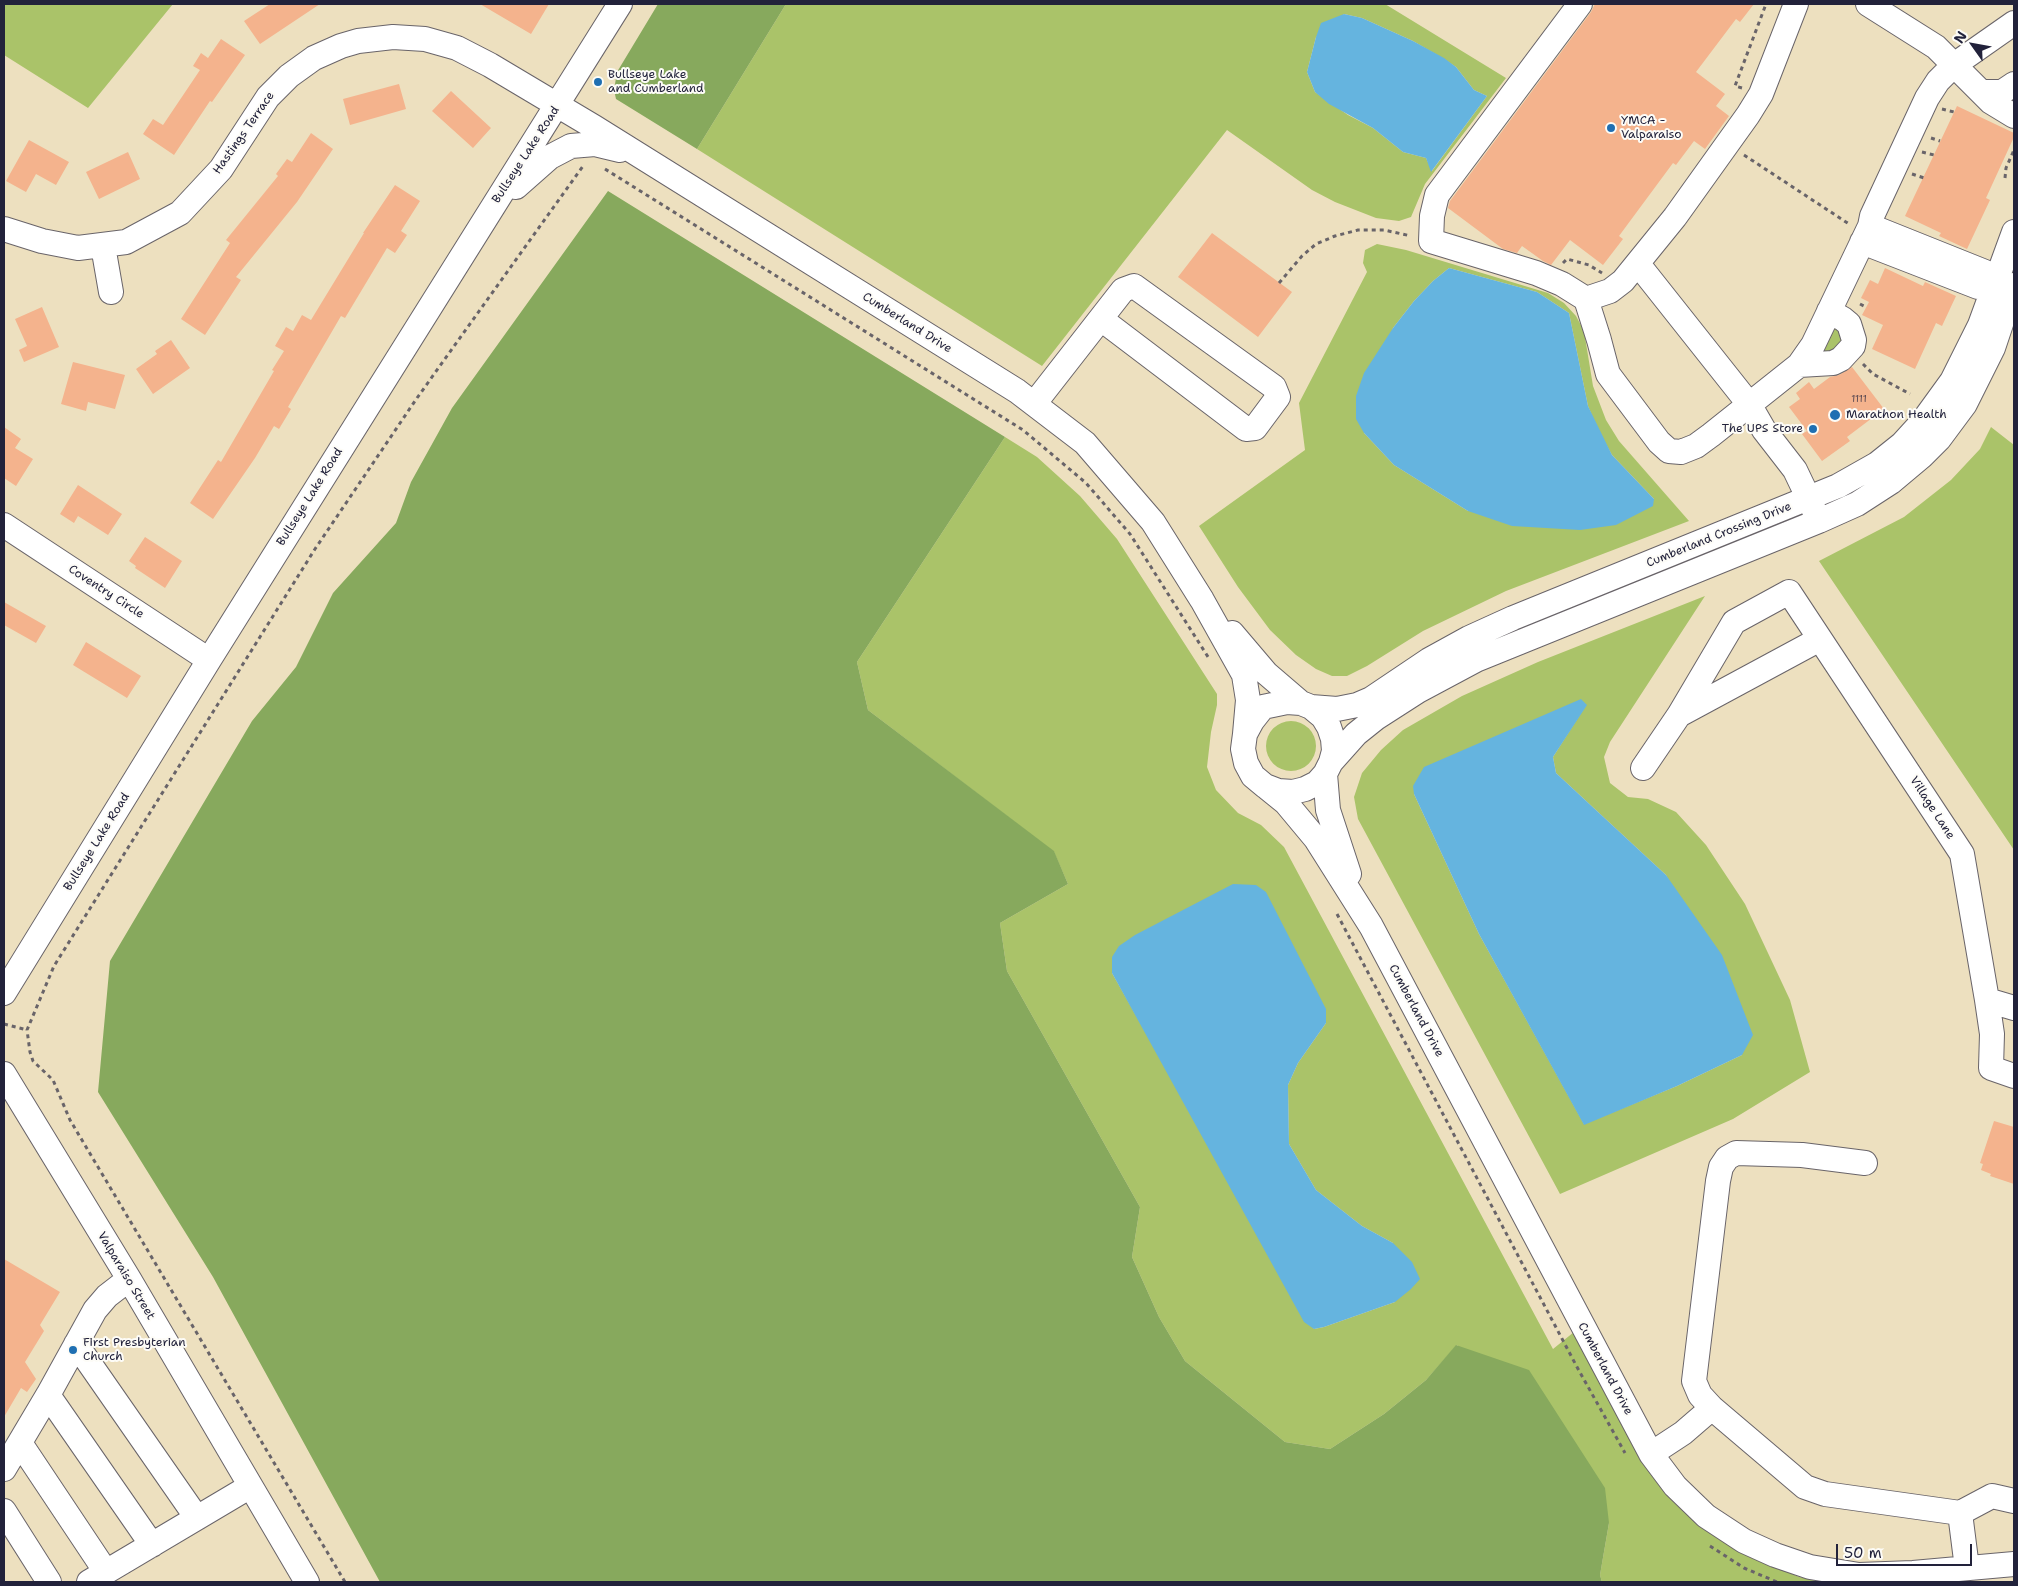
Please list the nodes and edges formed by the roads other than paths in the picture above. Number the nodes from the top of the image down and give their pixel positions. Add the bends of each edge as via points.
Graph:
1 (620, 4) edge
2 (1580, 4) edge
3 (1796, 4) edge
4 (1882, 7) edge
5 (2014, 23) edge
6 (1954, 65) junction
7 (2014, 84) edge
8 (1981, 92) junction
9 (558, 106) junction
10 (2014, 116) edge
11 (637, 154) junction
12 (489, 212) junction
13 (4, 228) edge
14 (1861, 231) junction
15 (2014, 232) edge
16 (103, 246) junction
17 (1638, 264) junction
18 (2009, 288) edge
19 (110, 292) dead end
20 (1586, 299) junction
21 (1829, 311) junction
22 (1101, 318) junction
23 (1799, 365) junction
24 (1034, 404) junction
25 (1749, 404) junction
26 (1809, 499) junction
27 (1819, 521) junction
28 (4, 526) edge
29 (1202, 600) junction
30 (1820, 639) junction
31 (209, 660) junction
32 (1306, 705) junction
33 (1679, 715) junction
34 (1245, 734) junction
35 (1328, 768) junction
36 (1643, 768) dead end
37 (1264, 786) junction
38 (1371, 926) junction
39 (4, 993) edge
40 (1987, 1000) junction
41 (2014, 1008) edge
42 (4, 1074) edge
43 (2014, 1076) edge
44 (1865, 1164) dead end
45 (129, 1279) junction
46 (76, 1344) junction
47 (48, 1395) junction
48 (1712, 1408) junction
49 (20, 1443) junction
50 (1651, 1454) junction
51 (4, 1469) edge
52 (249, 1487) junction
53 (2014, 1501) edge
54 (4, 1511) edge
55 (1960, 1514) junction
56 (197, 1518) junction
57 (152, 1545) junction
58 (2014, 1564) edge
59 (1967, 1568) junction
60 (97, 1577) edge
61 (49, 1582) edge
62 (307, 1582) edge

1 - 9 street, Bullseye Lake Road
2 - 20 street via 1437,194 1431,241 1536,273
3 - 17 street via 1761,94
4 - 6 street
5 - 6 street
6 - 8 street
6 - 14 street via 1927,98 1872,216
7 - 8 street via 2002,92
8 - 10 street
9 - 11 street, Cumberland Drive
9 - 12 street, Bullseye Lake Road
9 - 16 street, Hastings Terrace via 472,55 440,42 393,37 341,46 314,58 278,86 260,107 221,169 180,213 126,242
11 - 12 street via 595,144 571,146 550,156
11 - 24 street, Cumberland Drive
12 - 31 street, Bullseye Lake Road
13 - 16 street, Hastings Terrace via 42,241 78,248
14 - 18 street via 1978,287
14 - 21 street
15 - 18 street, Cumberland Crossing Drive
16 - 19 street
17 - 20 street via 1617,287
17 - 25 street
18 - 26 street, Cumberland Crossing Drive via 1952,381 1902,444 1844,484
18 - 27 street, Cumberland Crossing Drive via 1981,374 1965,404 1939,439 1892,482 1857,504
20 - 25 street via 1608,374 1669,451 1681,452 1696,446
21 - 23 street via 1814,345
21 - 23 street via 1849,324 1853,346 1833,363
22 - 22 street via 1246,429 1255,428 1278,397 1274,387 1134,286 1123,290
22 - 24 street
23 - 25 street
24 - 29 street, Cumberland Drive via 1085,443 1153,522
25 - 26 street via 1764,430 1795,470
26 - 27 street
26 - 32 street, Cumberland Crossing Drive via 1469,638 1357,705 1337,708
27 - 35 street, Cumberland Crossing Drive via 1476,660 1376,718 1356,734
28 - 31 street, Coventry Circle
29 - 32 street, Cumberland Drive via 1266,673
29 - 34 street, Cumberland Drive via 1244,675 1248,700
30 - 33 street, Village Lane
30 - 33 street, Village Lane via 1789,592 1781,596 1734,622
30 - 40 street, Village Lane via 1962,854
31 - 39 street, Bullseye Lake Road
32 - 34 street via 1288,702 1263,707
32 - 35 street via 1323,717 1330,727 1334,751
33 - 36 street, Village Lane
34 - 37 street via 1243,749 1246,763
35 - 37 street via 1317,783 1305,789 1278,791
35 - 38 street, Cumberland Drive via 1328,810 1342,857
37 - 38 street, Cumberland Drive via 1286,803 1316,839
38 - 50 street, Cumberland Drive
40 - 41 street
40 - 43 street, Village Lane via 1992,1034 1991,1068
42 - 45 street, Valparaiso Street
44 - 48 street via 1802,1155 1736,1154 1726,1158 1718,1181 1694,1382
45 - 46 street via 95,1310
45 - 52 street, Valparaiso Street
46 - 47 street
46 - 56 street
47 - 49 street
47 - 57 street
48 - 50 street via 1684,1433
48 - 55 street via 1805,1488 1825,1494
49 - 51 street
49 - 60 street
50 - 59 street, Cumberland Drive via 1675,1486 1706,1516 1744,1541 1775,1555 1810,1567 1859,1575
52 - 56 street
52 - 62 street, Valparaiso Street
53 - 55 street via 1992,1496
54 - 61 street
55 - 59 street
56 - 57 street
57 - 60 street
58 - 59 street, Cumberland Drive

